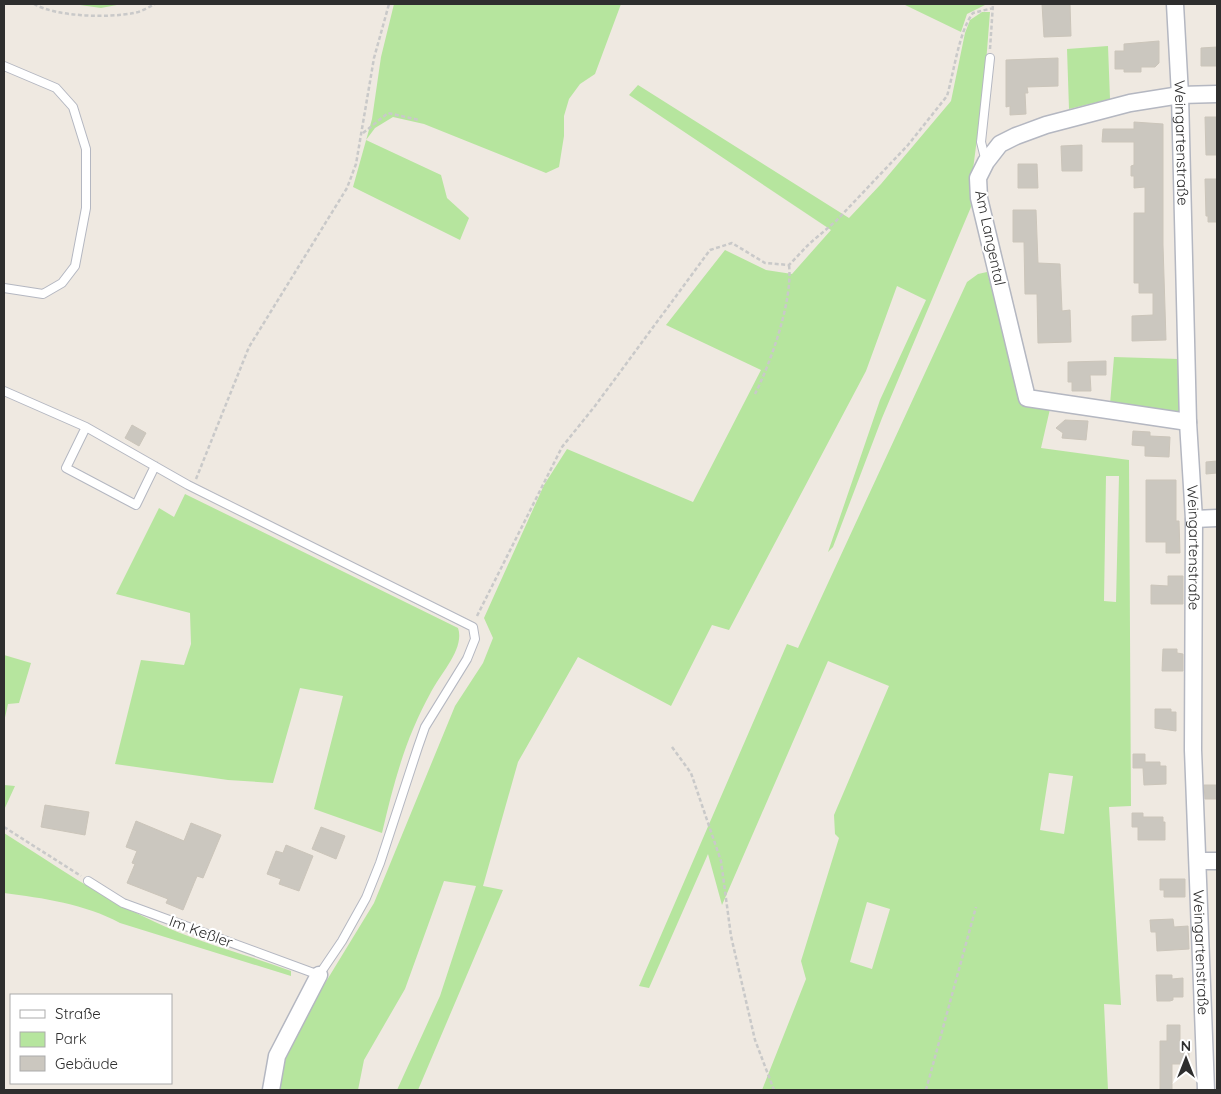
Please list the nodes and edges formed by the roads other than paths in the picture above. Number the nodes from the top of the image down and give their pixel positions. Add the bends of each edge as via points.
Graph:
1 (1175, 4) edge
2 (990, 58) road end
3 (4, 66) edge
4 (1180, 94) junction
5 (1217, 94) edge
6 (986, 162) junction
7 (4, 288) edge
8 (4, 391) edge
9 (1188, 422) junction
10 (86, 427) junction
11 (155, 466) junction
12 (1217, 518) edge
13 (1194, 519) junction
14 (1217, 860) edge
15 (1198, 861) junction
16 (88, 881) road end
17 (319, 975) junction
18 (271, 1090) edge
19 (1206, 1090) edge

1 - 4 street, Weingartenstraße
2 - 6 lane via 981,142
3 - 7 lane via 56,88 73,107 86,149 86,208 75,266 62,283 43,294
4 - 5 street, Am Langental
4 - 6 street, Am Langental via 1130,103 1046,125 1000,144
4 - 9 street, Weingartenstraße
6 - 9 street, Am Langental via 978,178 979,198 1027,398
8 - 10 lane
9 - 13 street, Weingartenstraße
10 - 11 lane
10 - 11 lane via 66,468 136,505
11 - 17 lane via 472,627 475,639 467,660 420,740 366,898
12 - 13 street
13 - 15 street, Weingartenstraße via 1193,750
14 - 15 street
15 - 19 street, Weingartenstraße
16 - 17 lane, Im Keßler via 123,903
17 - 18 street via 277,1056

